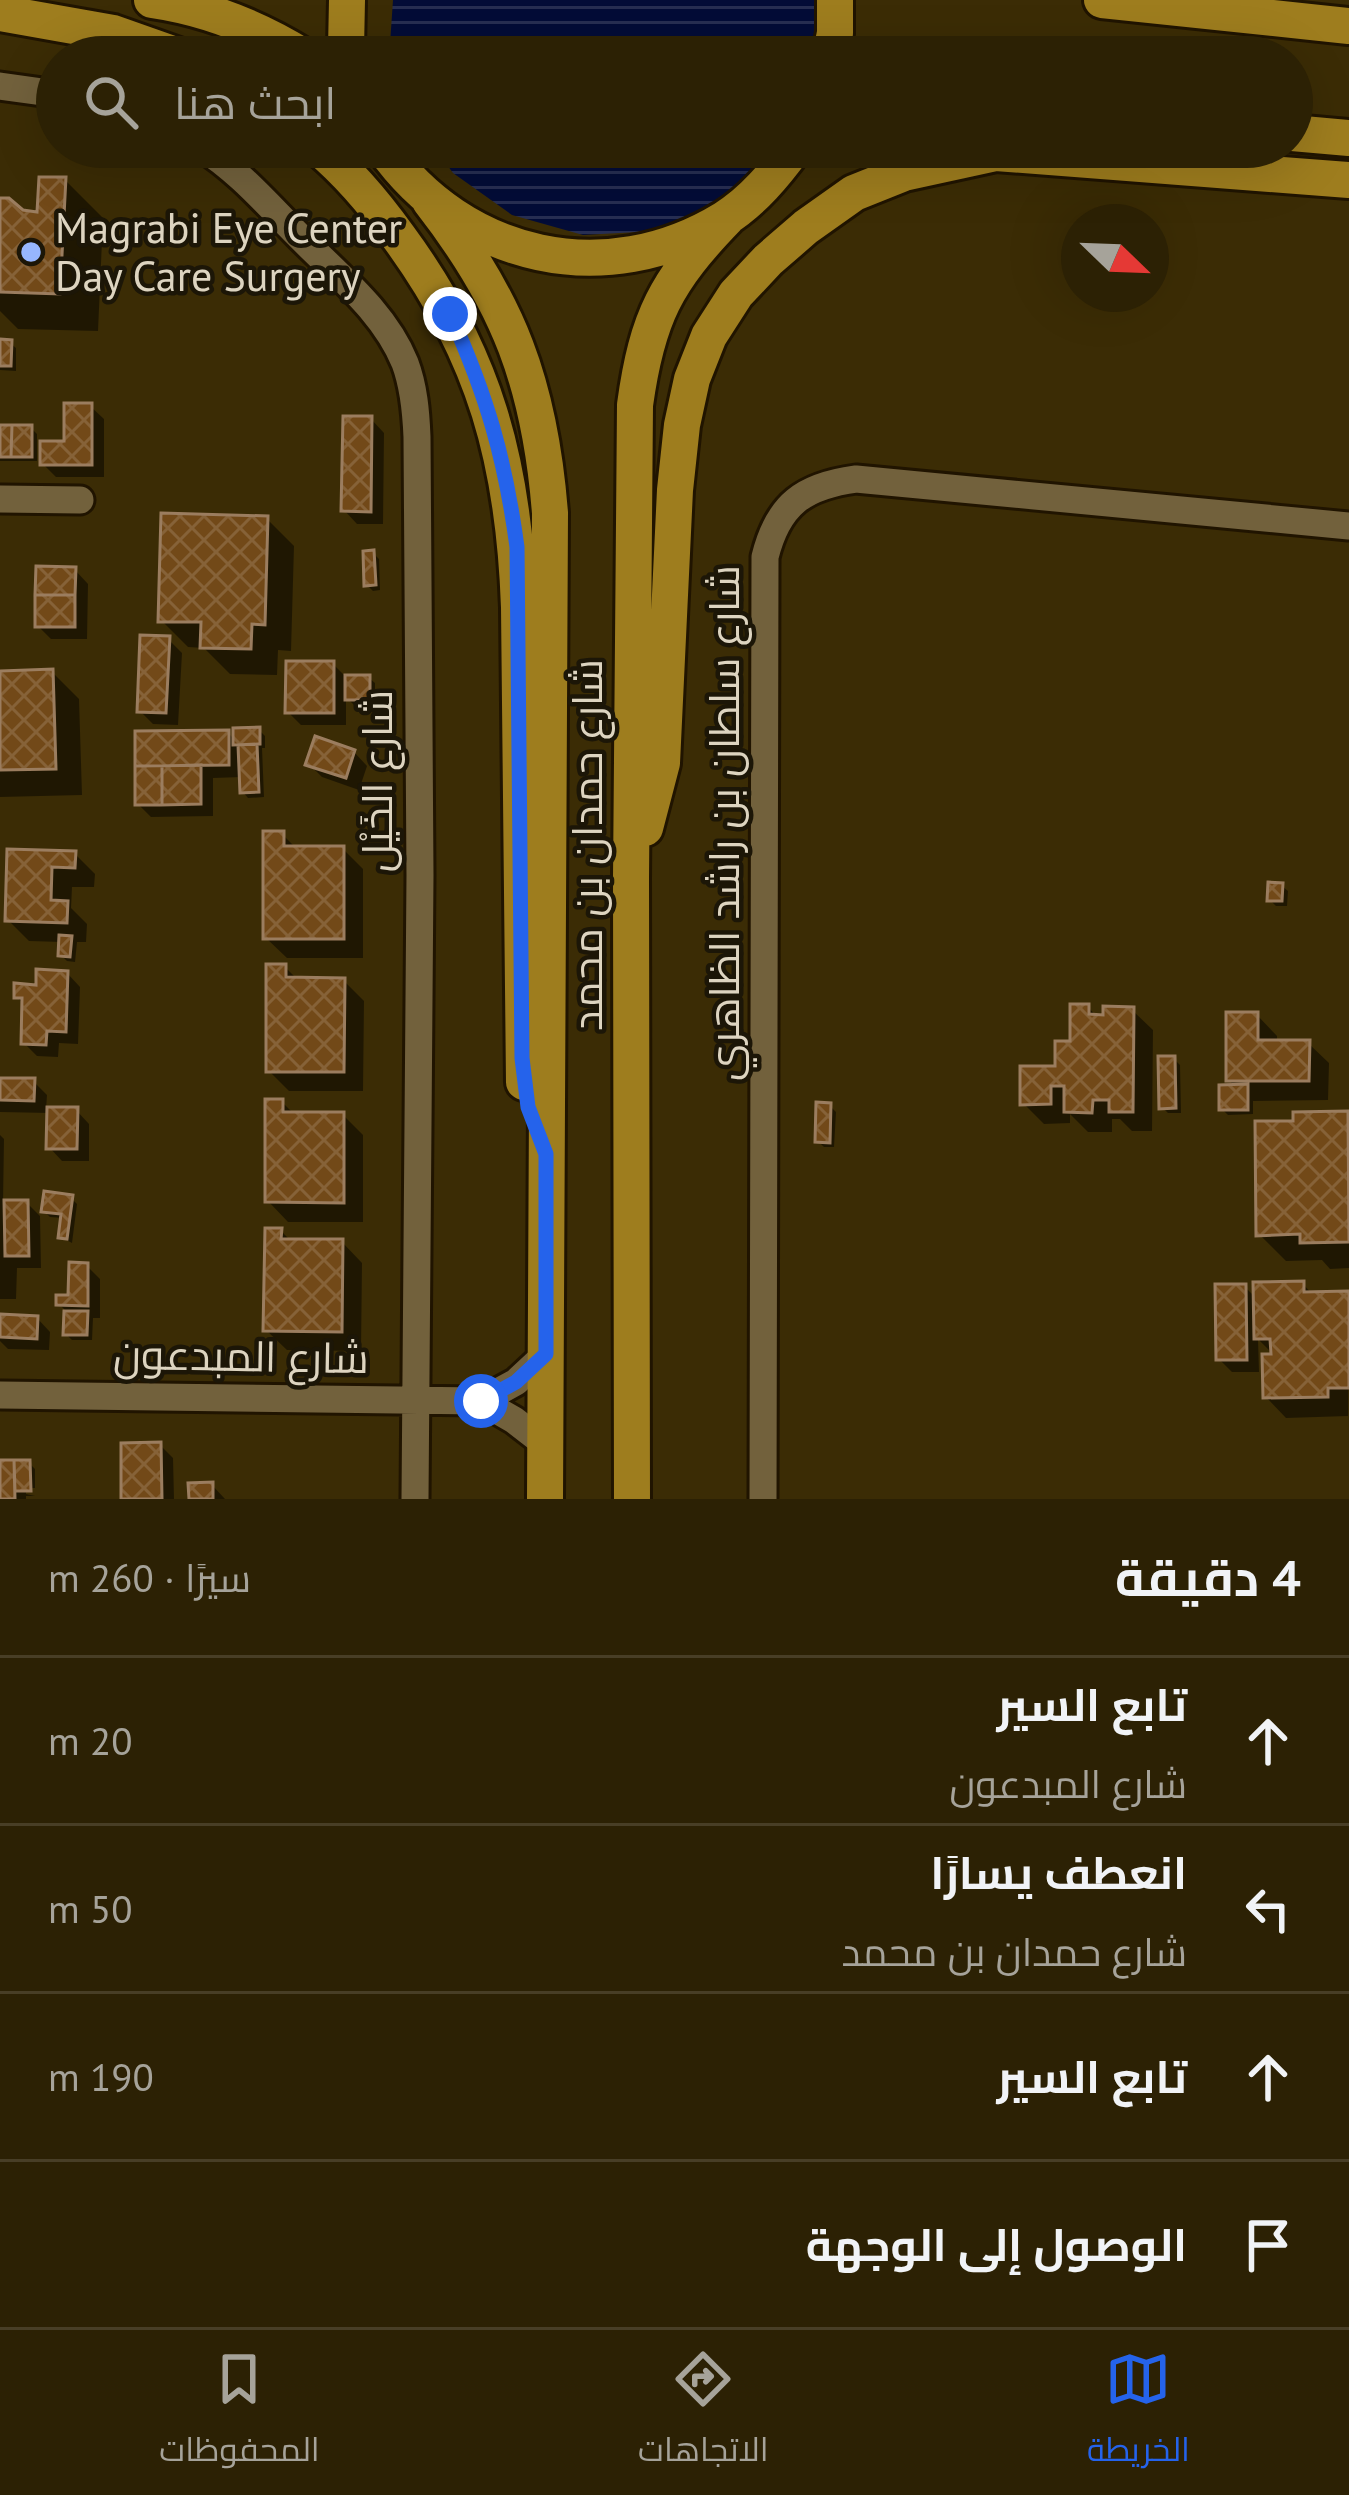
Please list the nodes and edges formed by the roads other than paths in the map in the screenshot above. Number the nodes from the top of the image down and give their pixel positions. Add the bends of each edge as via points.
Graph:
1 (152, 0) edge
2 (347, 0) edge
3 (835, 0) edge
4 (1102, 0) edge
5 (1329, 0) edge
6 (1349, 3) edge
7 (0, 13) edge
8 (1349, 26) edge
9 (122, 36) edge
10 (269, 36) edge
11 (346, 36) edge
12 (834, 36) edge
13 (0, 86) edge
14 (36, 91) edge
15 (1313, 135) edge
16 (1349, 138) edge
17 (228, 168) edge
18 (339, 168) edge
19 (398, 168) edge
20 (780, 168) edge
21 (791, 168) edge
22 (927, 168) edge
23 (1192, 168) edge
24 (1349, 180) edge
25 (770, 181) junction
26 (430, 200) junction
27 (727, 218) junction
28 (0, 499) edge
29 (80, 500) dead end
30 (1349, 526) edge
31 (632, 878) junction
32 (546, 1154) junction
33 (546, 1354) junction
34 (0, 1395) edge
35 (416, 1400) junction
36 (481, 1401) junction
37 (544, 1444) junction
38 (415, 1499) edge
39 (544, 1499) edge
40 (632, 1499) edge
41 (763, 1499) edge

1 - 10 main road
2 - 11 main road
3 - 12 main road
4 - 8 main road
5 - 6 main road
7 - 9 main road
13 - 14 street
15 - 16 main road
17 - 35 street, شارع الخَيْل via 365,303 405,364 415,400
18 - 32 main road via 375,205 450,314 495,427 508,486 519,608 522,1058 528,1107
19 - 26 main road
20 - 25 main road
21 - 25 main road
22 - 31 main road via 854,193 806,227 736,294 709,336 682,425 662,763
23 - 24 main road
25 - 27 main road
26 - 27 main road via 483,235 543,255 607,259 669,246
26 - 32 main road, شارع حمدان بن محمد via 465,246 518,346 546,456
27 - 31 main road, شارع حمدان بن محمد via 689,256 661,302 635,404
28 - 29 street
30 - 41 street, شارع سلطان بن راشد الظاهري via 856,479 806,493 770,534
31 - 40 main road, شارع حمدان بن محمد
32 - 33 main road, شارع حمدان بن محمد
33 - 36 street
33 - 37 main road, شارع حمدان بن محمد
34 - 35 street, شارع المبدعون
35 - 36 street, شارع المبدعون
35 - 38 street, شارع الخَيْل
36 - 37 street
37 - 39 main road, شارع حمدان بن محمد

